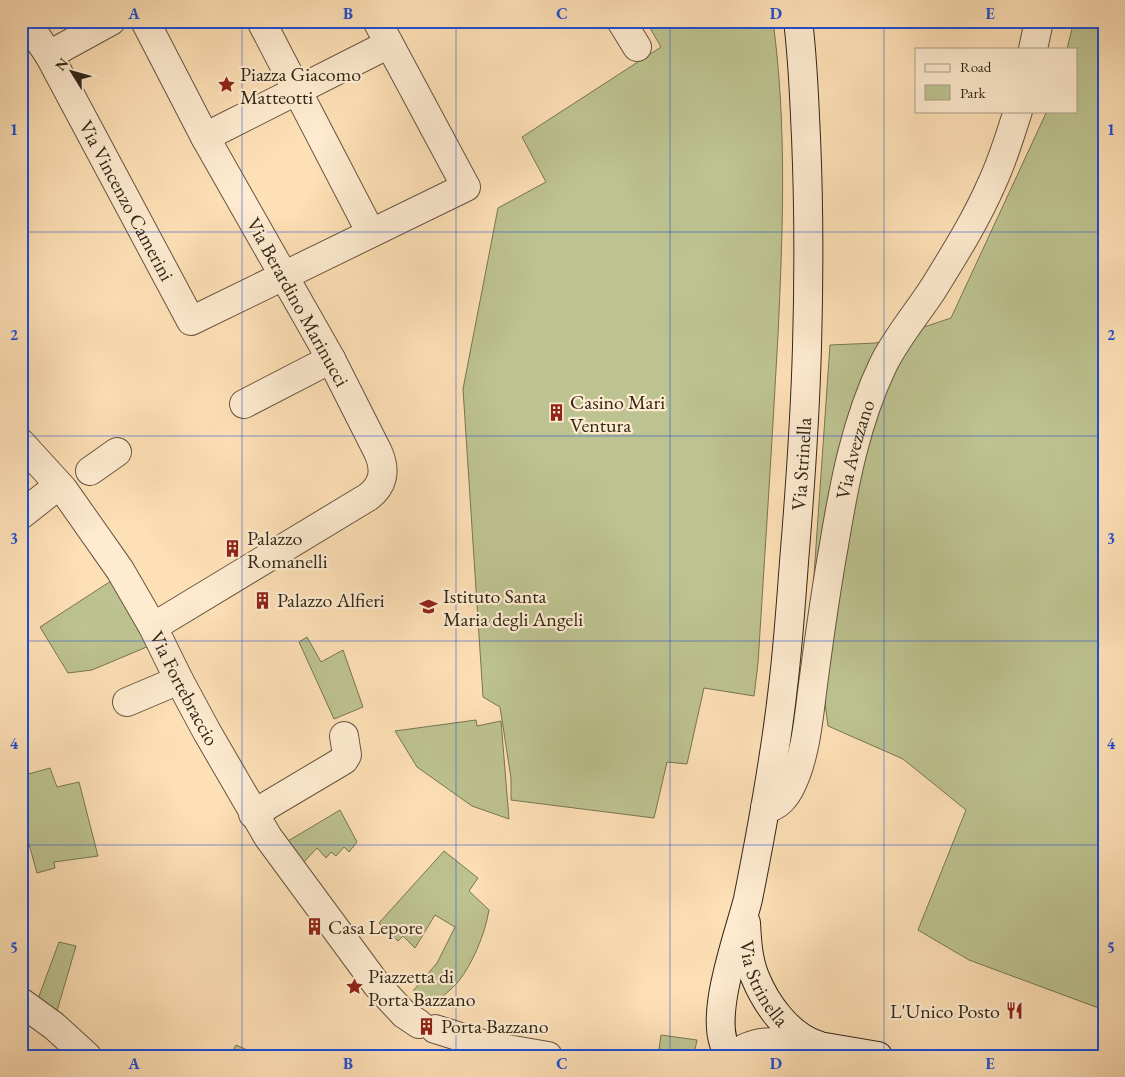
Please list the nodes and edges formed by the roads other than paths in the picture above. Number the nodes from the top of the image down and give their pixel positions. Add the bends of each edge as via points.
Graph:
1 (26, 21) edge
2 (111, 21) edge
3 (145, 21) edge
4 (261, 21) edge
5 (621, 21) edge
6 (798, 21) edge
7 (1039, 21) edge
8 (383, 32) edge
9 (638, 47) dead end
10 (1033, 48) edge
11 (49, 55) junction
12 (298, 90) junction
13 (1018, 112) edge
14 (205, 137) junction
15 (371, 233) junction
16 (285, 276) junction
17 (330, 358) junction
18 (244, 404) dead end
19 (21, 443) edge
20 (117, 452) dead end
21 (70, 483) junction
22 (21, 515) edge
23 (153, 627) junction
24 (179, 680) junction
25 (127, 702) dead end
26 (344, 736) dead end
27 (765, 808) junction
28 (253, 814) junction
29 (747, 903) junction
30 (21, 1002) edge
31 (816, 1045) junction
32 (871, 1055) edge
33 (87, 1056) edge
34 (548, 1056) edge
35 (733, 1056) edge
36 (783, 1056) edge

1 - 11 street, Via Vincenzo Camerini
2 - 11 street
3 - 14 street
4 - 12 street
5 - 9 street
6 - 27 street, Via Strinella via 808,200 806,385 784,685
7 - 10 street
8 - 12 street
8 - 15 street via 466,187
11 - 16 street, Via Vincenzo Camerini via 191,321
12 - 14 street
12 - 15 street
13 - 27 street, Via Avezzano via 1004,156 973,221 933,289 892,348 867,404 852,454 834,542 799,765 783,799
14 - 16 street, Via Berardino Marinucci
15 - 16 street
16 - 17 street, Via Berardino Marinucci
17 - 18 street
17 - 23 street, Via Berardino Marinucci via 378,452 384,472 379,486 364,500
19 - 21 street, Via Fortebraccio
20 - 21 street
21 - 22 street
21 - 23 street, Via Fortebraccio
23 - 24 street, Via Fortebraccio
24 - 25 street
24 - 28 street, Via Fortebraccio
26 - 28 street via 348,755 344,760
27 - 29 street, Via Strinella
28 - 34 street, Via Fortebraccio via 377,985 409,1018 489,1046
29 - 31 street, Via Strinella via 747,944 758,984 788,1026
29 - 35 street, Via Strinella via 729,966 721,1018 722,1040
30 - 33 street
31 - 32 street
31 - 35 street via 757,1043 744,1047
31 - 36 street

